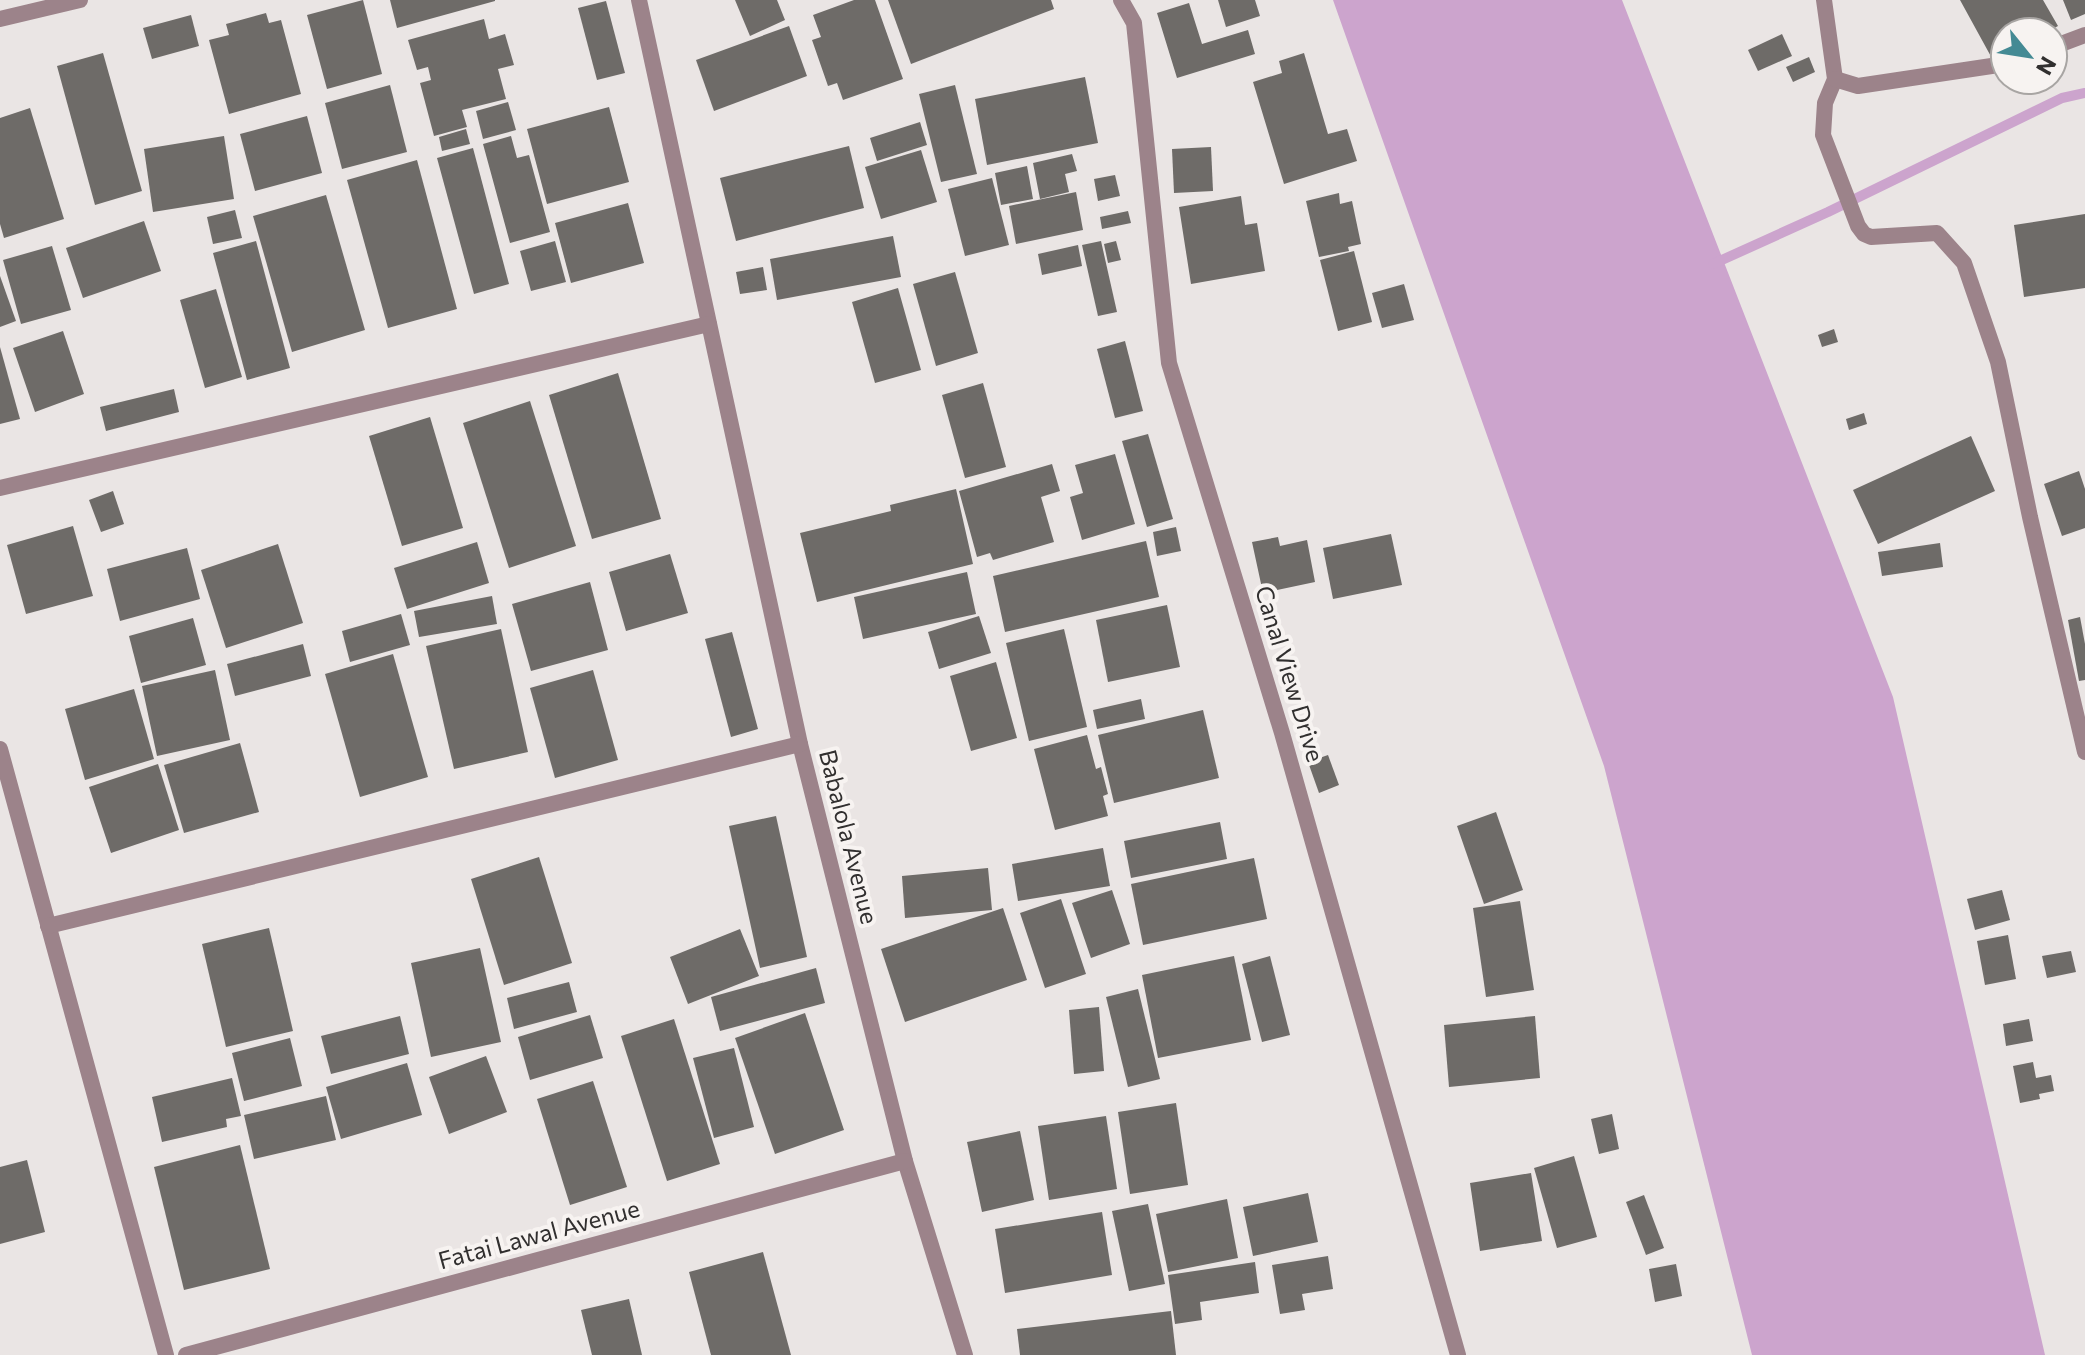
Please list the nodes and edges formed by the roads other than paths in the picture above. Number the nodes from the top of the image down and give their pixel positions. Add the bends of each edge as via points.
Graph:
1 (80, 0) edge
2 (639, 0) edge
3 (1121, 0) edge
4 (1824, 0) edge
5 (0, 19) edge
6 (1989, 66) edge
7 (1835, 79) junction
8 (709, 324) junction
9 (0, 488) edge
10 (800, 744) junction
11 (0, 749) edge
12 (2085, 752) edge
13 (48, 926) junction
14 (905, 1161) junction
15 (166, 1355) edge
16 (186, 1355) edge
17 (965, 1355) edge
18 (1458, 1355) edge

1 - 5 street
2 - 8 street, Babalola Avenue
3 - 18 street, Canal View Drive via 1134,23 1169,363 1282,733
4 - 7 street
6 - 7 street via 1858,86
7 - 12 street via 1825,103 1823,135 1858,226 1871,237 1937,233 1964,263 1998,362
8 - 9 street
8 - 10 street, Babalola Avenue
10 - 13 street
10 - 14 street, Babalola Avenue
11 - 13 street
13 - 15 street
14 - 16 street, Fatai Lawal Avenue
14 - 17 street, Babalola Avenue

